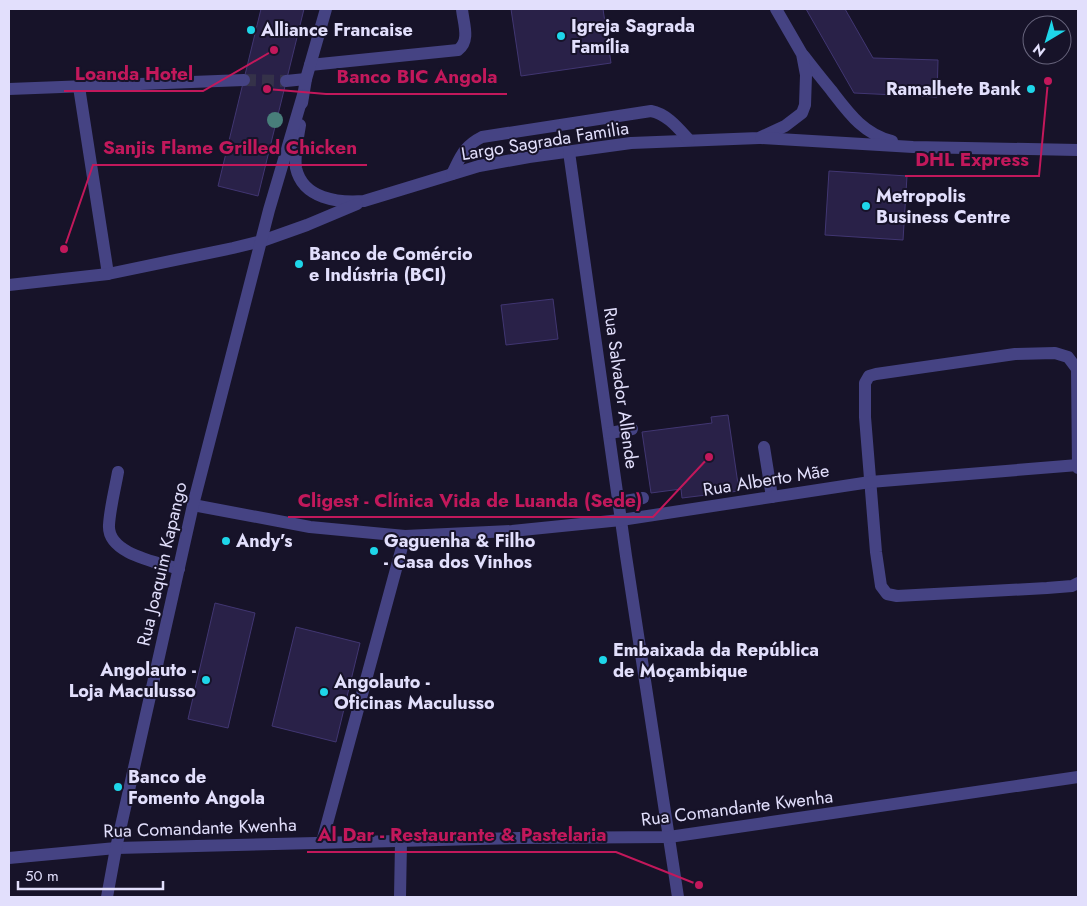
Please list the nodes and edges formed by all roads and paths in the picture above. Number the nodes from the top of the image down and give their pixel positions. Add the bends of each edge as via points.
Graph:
1 (326, 9) edge
2 (462, 9) edge
3 (776, 9) edge
4 (802, 54) junction
5 (310, 65) junction
6 (306, 79) junction
7 (244, 80) tunnel mouth
8 (286, 81) tunnel mouth
9 (80, 87) junction
10 (9, 89) edge
11 (303, 96) junction
12 (759, 138) junction
13 (689, 140) junction
14 (913, 147) junction
15 (1078, 150) edge
16 (569, 152) junction
17 (452, 174) junction
18 (364, 201) junction
19 (262, 241) junction
20 (108, 274) junction
21 (9, 285) edge
22 (632, 429) dead end
23 (610, 433) junction
24 (764, 447) dead end
25 (1078, 466) edge
26 (118, 472) dead end
27 (870, 482) junction
28 (772, 497) junction
29 (643, 498) dead end
30 (619, 502) junction
31 (193, 505) junction
32 (621, 520) junction
33 (405, 536) junction
34 (178, 569) junction
35 (1078, 583) edge
36 (1078, 778) edge
37 (669, 838) junction
38 (322, 842) junction
39 (401, 842) junction
40 (116, 848) junction
41 (9, 858) edge
42 (107, 897) edge
43 (400, 897) edge
44 (678, 897) edge

1 - 5 street, Largo Sagrada Familia
2 - 5 street via 466,41 458,50
3 - 4 street, Largo Sagrada Familia
4 - 12 street, Largo Sagrada Familia via 807,95 802,113 785,126
4 - 14 street via 860,125 878,138
5 - 6 street, Largo Sagrada Familia
6 - 8 street
6 - 11 street, Largo Sagrada Familia
7 - 9 street
9 - 10 street
9 - 20 street
11 - 18 street, Largo Sagrada Familia via 296,167 304,184 322,197 347,202
11 - 19 street, Rua Joaquim Kapango
12 - 13 street, Largo Sagrada Familia
12 - 14 street
13 - 16 street, Largo Sagrada Familia via 631,143
13 - 17 street via 667,118 651,111 482,136 464,150
14 - 15 street
16 - 17 street, Largo Sagrada Familia via 479,166
16 - 23 street, Rua Salvador Allende
17 - 18 street, Largo Sagrada Familia
18 - 19 street
19 - 20 street
19 - 31 street, Rua Joaquim Kapango
20 - 21 street
22 - 23 street
23 - 30 street, Rua Salvador Allende
24 - 28 street
25 - 27 street, Rua Alberto Mãe
25 - 27 street via 1077,369 1068,357 1055,353 1015,354 869,376 865,383 865,408
26 - 34 street via 108,527 113,541 126,552
27 - 28 street, Rua Alberto Mãe
27 - 35 street via 881,586 887,594 1047,588
28 - 32 street, Rua Alberto Mãe
29 - 30 street
30 - 32 street, Rua Salvador Allende
31 - 33 street, Rua Alberto Mãe via 310,527
31 - 34 street, Rua Joaquim Kapango
32 - 33 street, Rua Alberto Mãe via 512,531
32 - 37 street, Rua Salvador Allende
33 - 38 street
34 - 40 street, Rua Joaquim Kapango
36 - 37 street, Rua Comandante Kwenha
37 - 39 street, Rua Comandante Kwenha
37 - 44 street, Rua Salvador Allende
38 - 39 street, Rua Comandante Kwenha
38 - 40 street, Rua Comandante Kwenha
39 - 43 street
40 - 41 street, Rua Comandante Kwenha
40 - 42 street, Rua Joaquim Kapango

